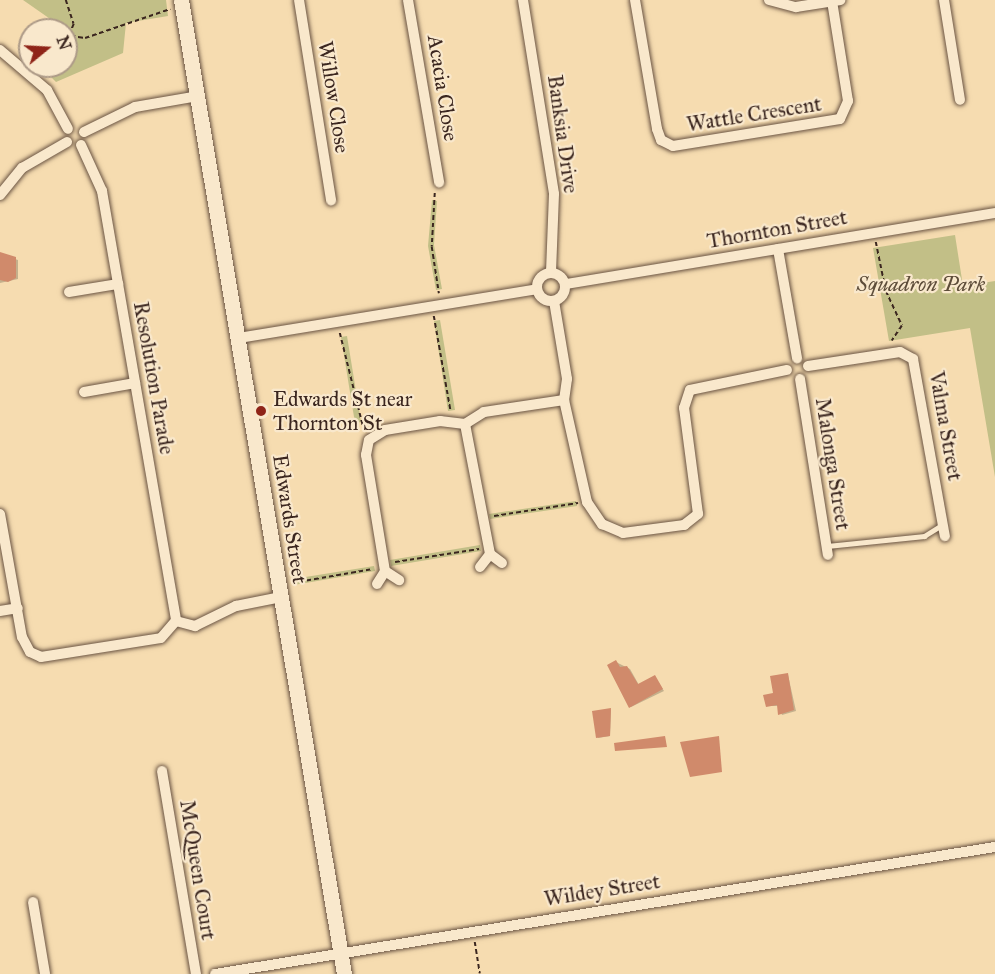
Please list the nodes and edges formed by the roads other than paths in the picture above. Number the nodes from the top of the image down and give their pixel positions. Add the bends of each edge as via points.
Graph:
1 (299, 0) edge
2 (408, 0) edge
3 (523, 0) edge
4 (635, 0) edge
5 (770, 0) edge
6 (944, 0) edge
7 (836, 1) edge
8 (181, 3) edge
9 (0, 50) edge
10 (199, 96) junction
11 (960, 100) dead end
12 (68, 129) junction
13 (84, 132) junction
14 (67, 142) junction
15 (81, 145) junction
16 (439, 182) road end
17 (0, 195) edge
18 (331, 200) dead end
19 (995, 213) edge
20 (778, 249) junction
21 (551, 273) junction
22 (118, 284) junction
23 (566, 284) junction
24 (537, 289) junction
25 (69, 292) dead end
26 (554, 301) junction
27 (239, 338) junction
28 (796, 358) junction
29 (808, 366) junction
30 (787, 370) junction
31 (800, 379) junction
32 (135, 383) junction
33 (84, 392) dead end
34 (564, 400) junction
35 (465, 424) junction
36 (0, 514) edge
37 (944, 530) joint
38 (828, 551) joint
39 (490, 554) junction
40 (502, 563) dead end
41 (480, 567) dead end
42 (385, 571) junction
43 (399, 580) dead end
44 (377, 584) dead end
45 (281, 597) junction
46 (18, 608) junction
47 (0, 611) edge
48 (176, 621) junction
49 (162, 771) dead end
50 (995, 847) edge
51 (33, 902) dead end
52 (340, 952) junction
53 (45, 974) edge
54 (196, 974) edge
55 (215, 974) edge
56 (344, 974) edge

1 - 18 street, Willow Close
2 - 16 street, Acacia Close
3 - 21 street, Banksia Drive via 553,184
4 - 7 street, Wattle Crescent via 657,129 661,140 673,146 840,119 848,101
5 - 7 street via 796,7
6 - 11 street
8 - 10 main road, Edwards Street
9 - 12 street via 47,90
10 - 13 street via 135,107
10 - 27 main road, Edwards Street
12 - 13 street
12 - 14 street
13 - 15 street
14 - 15 street
14 - 17 street via 22,168
15 - 22 street, Resolution Parade via 102,190
19 - 20 street, Thornton Street
20 - 23 street, Thornton Street
20 - 28 street
21 - 23 street
21 - 24 street via 540,278
22 - 25 street
22 - 32 street, Resolution Parade
23 - 26 street
24 - 26 street
24 - 27 street
26 - 34 street via 567,379
27 - 45 main road, Edwards Street
28 - 29 street
28 - 30 street
29 - 31 street
29 - 37 street, Valma Street via 893,353 909,356 918,372
30 - 31 street
30 - 34 street via 704,383 686,395 700,508 690,523 623,533 602,524 587,502
31 - 38 street, Malonga Street
32 - 33 street
32 - 48 street, Resolution Parade
34 - 35 street via 484,412
35 - 39 street
35 - 42 street via 450,422 372,436 366,454
36 - 46 street
37 - 38 lane via 924,537
39 - 40 street
39 - 41 street
42 - 43 street
42 - 44 street
45 - 48 street via 236,606 195,626
45 - 52 main road, Edwards Street
46 - 47 street
46 - 48 street via 26,648 41,657 161,638
49 - 54 street, McQueen Court
50 - 52 street, Wildey Street
51 - 53 street
52 - 55 street, Wildey Street
52 - 56 main road, Edwards Street

